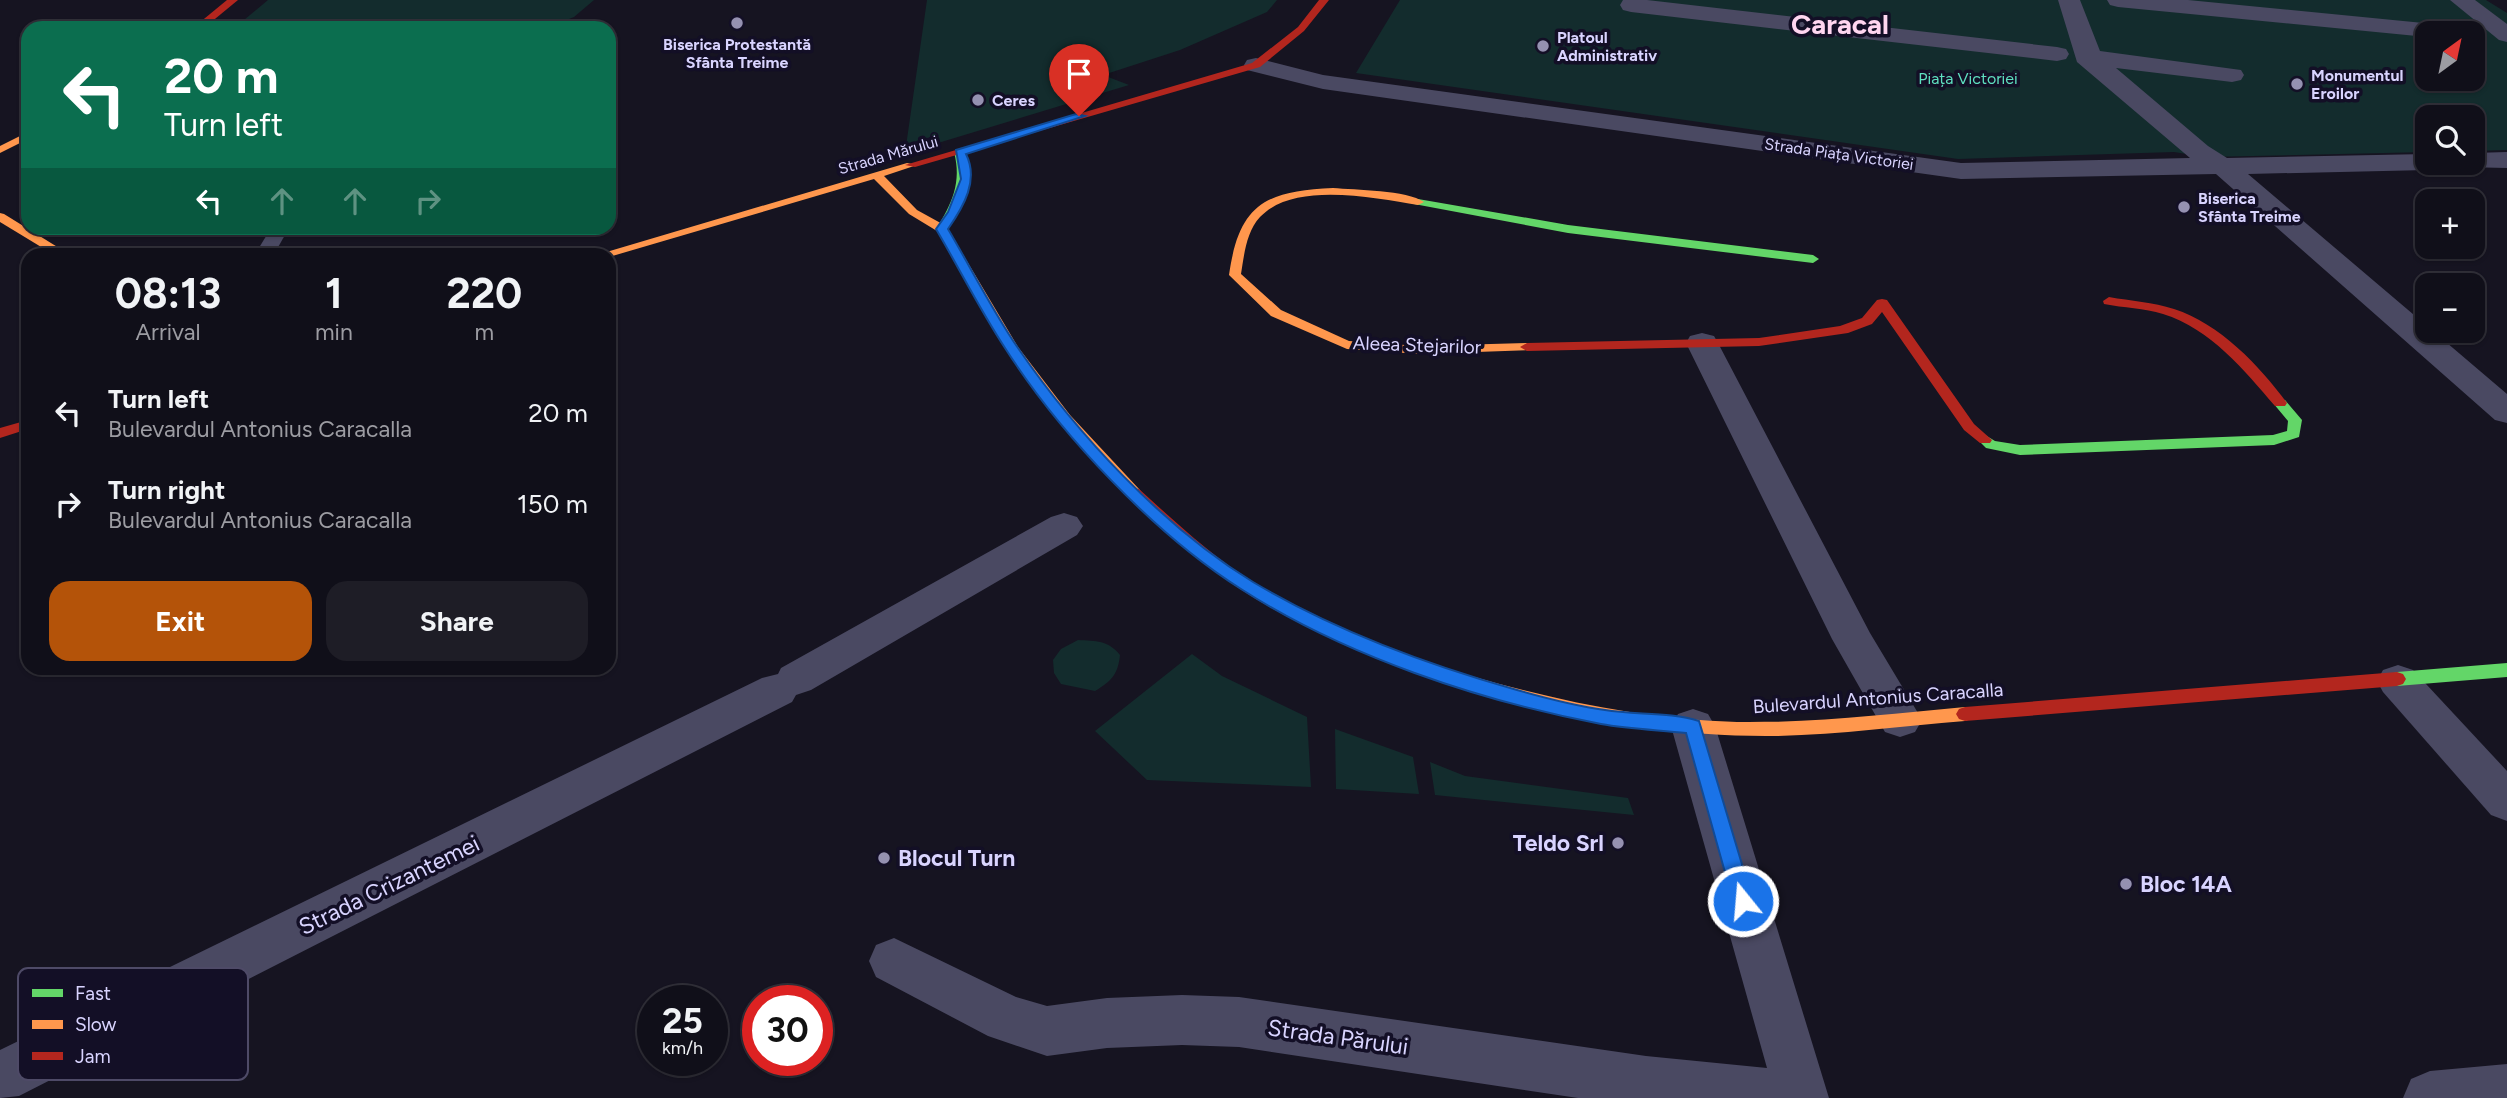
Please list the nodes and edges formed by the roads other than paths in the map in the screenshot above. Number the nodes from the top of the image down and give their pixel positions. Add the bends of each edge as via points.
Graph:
1 (233, 0) edge
2 (1324, 0) edge
3 (2069, 0) edge
4 (2118, 0) edge
5 (2461, 0) edge
6 (1631, 5) dead end
7 (207, 21) edge
8 (2415, 29) edge
9 (2485, 35) edge
10 (2507, 36) edge
11 (2074, 56) junction
12 (1256, 65) junction
13 (2232, 75) dead end
14 (21, 139) edge
15 (0, 150) edge
16 (960, 152) junction
17 (2507, 160) edge
18 (2485, 161) edge
19 (2415, 162) edge
20 (2224, 167) junction
21 (877, 176) junction
22 (0, 217) edge
23 (21, 229) edge
24 (942, 229) junction
25 (30, 235) edge
26 (52, 248) edge
27 (616, 251) edge
28 (1813, 259) dead end
29 (2109, 301) dead end
30 (1702, 343) junction
31 (2507, 412) edge
32 (21, 426) edge
33 (0, 433) edge
34 (1064, 526) dead end
35 (2507, 670) edge
36 (2398, 681) junction
37 (1900, 720) junction
38 (1693, 726) junction
39 (2507, 802) edge
40 (894, 961) dead end
41 (221, 968) edge
42 (18, 1068) edge
43 (0, 1077) edge
44 (1646, 1090) edge
45 (2507, 1091) edge
46 (1796, 1098) edge
47 (1802, 1098) edge
48 (2430, 1098) edge

1 - 7 main road
2 - 12 main road, Strada Mărului via 1301,29
3 - 11 street
4 - 8 street
5 - 10 street
6 - 11 street
9 - 10 street
11 - 13 street
11 - 20 street via 2197,152
12 - 16 main road, Strada Mărului
12 - 20 street, Strada Piața Victoriei via 1324,82 1961,171
14 - 15 main road
16 - 21 main road, Strada Mărului
16 - 24 main road via 967,179
17 - 18 street
19 - 20 street, Strada Piața Victoriei
20 - 31 street
21 - 24 main road, Bulevardul Antonius Caracalla via 913,212
21 - 27 main road, Strada Mărului
22 - 23 main road
24 - 38 main road, Bulevardul Antonius Caracalla via 1012,348 1065,418 1136,496 1181,537 1246,585 1328,630 1423,668 1603,717
25 - 26 main road
28 - 30 main road, Aleea Stejarilor via 1534,224 1352,192 1294,194 1269,203 1252,217 1239,244 1235,275 1276,313 1347,345 1420,350
29 - 30 main road via 2162,310 2211,333 2295,420 2294,434 2274,440 2020,450 1991,445 1969,427 1882,303 1867,321 1843,330 1759,342
30 - 37 street via 1853,639
32 - 33 main road
34 - 41 street, Strada Crizantemei via 792,682
35 - 36 main road, Bulevardul Antonius Caracalla
36 - 37 main road, Bulevardul Antonius Caracalla
36 - 39 street
37 - 38 main road, Bulevardul Antonius Caracalla via 1774,729
38 - 47 street
40 - 44 street, Strada Părului via 1006,1020 1046,1031 1169,1020 1239,1023
42 - 43 street, Strada Crizantemei
44 - 46 street, Strada Părului
45 - 48 street

